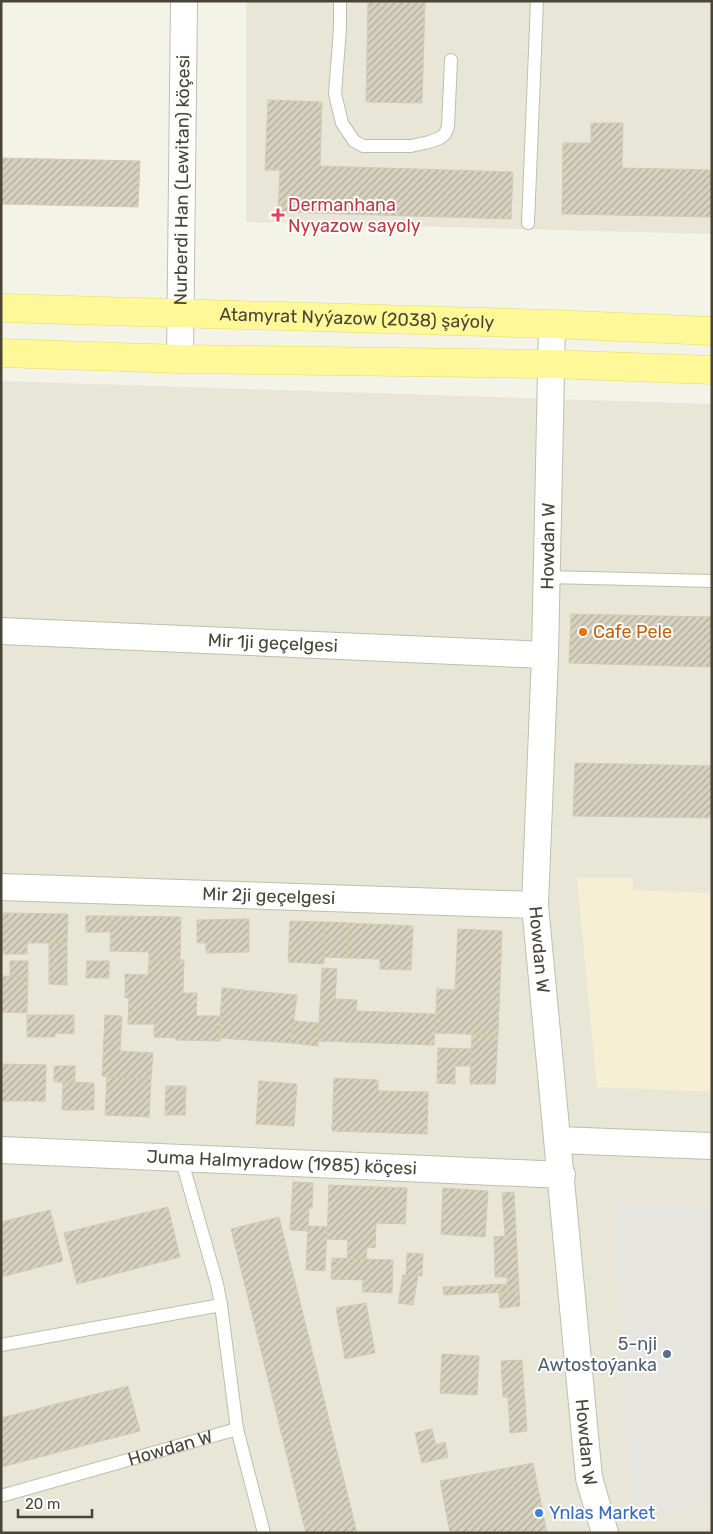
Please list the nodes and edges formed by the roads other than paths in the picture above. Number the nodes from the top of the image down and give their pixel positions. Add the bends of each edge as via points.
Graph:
1 (184, 1) edge
2 (340, 1) edge
3 (537, 1) edge
4 (451, 60) dead end
5 (528, 223) dead end
6 (1, 308) edge
7 (180, 314) junction
8 (552, 324) junction
9 (712, 331) edge
10 (1, 353) edge
11 (180, 359) junction
12 (551, 364) junction
13 (712, 370) edge
14 (547, 577) junction
15 (712, 581) edge
16 (1, 631) edge
17 (545, 655) junction
18 (1, 887) edge
19 (535, 905) junction
20 (558, 1140) junction
21 (712, 1146) edge
22 (1, 1150) edge
23 (181, 1158) junction
24 (562, 1174) junction
25 (221, 1305) junction
26 (1, 1345) edge
27 (237, 1429) junction
28 (1, 1496) edge
29 (264, 1533) edge
30 (605, 1533) edge

1 - 7 street, Nurberdi Han (Lewitan) köçesi
2 - 4 lane via 335,94 342,123 359,144 411,146 445,134
3 - 5 lane
6 - 7 main road, Atamyrat Nyýazow (2038) şaýoly
7 - 8 main road, Atamyrat Nyýazow (2038) şaýoly
7 - 11 street, Nurberdi Han (Lewitan) köçesi
8 - 9 main road, Atamyrat Nyýazow (2038) şaýoly
8 - 12 street, Howdan W
10 - 11 main road
11 - 12 main road
12 - 13 main road
12 - 14 street, Howdan W
14 - 15 lane
14 - 17 street, Howdan W
16 - 17 street, Mir 1ji geçelgesi
17 - 19 street, Howdan W
18 - 19 street, Mir 2ji geçelgesi
19 - 20 street, Howdan W
20 - 21 street
20 - 24 street, Howdan W
22 - 23 street, Juma Halmyradow (1985) köçesi
23 - 24 street, Juma Halmyradow (1985) köçesi
23 - 25 lane via 213,1266
24 - 30 street, Howdan W via 589,1478
25 - 26 lane
25 - 27 lane
27 - 28 lane, Howdan W
27 - 29 lane, Howdan W

